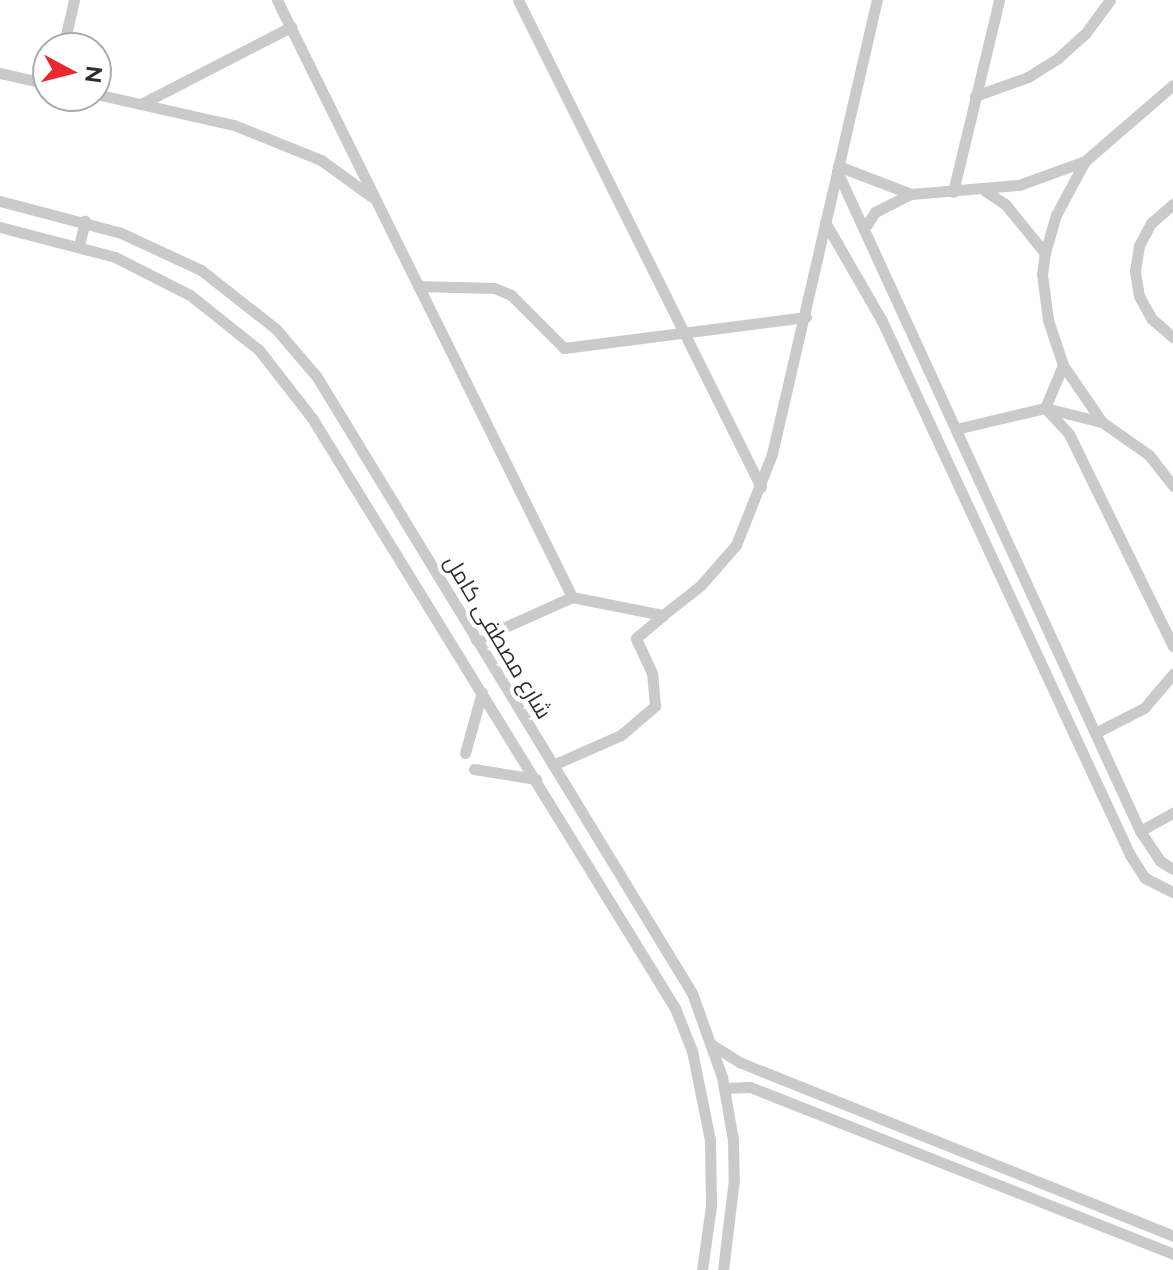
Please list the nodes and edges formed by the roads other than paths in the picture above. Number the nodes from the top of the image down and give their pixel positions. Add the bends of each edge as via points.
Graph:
1 (74, 0) edge
2 (277, 0) edge
3 (518, 0) edge
4 (877, 0) edge
5 (999, 0) edge
6 (1110, 0) edge
7 (291, 27) junction
8 (67, 32) edge
9 (0, 73) edge
10 (32, 80) edge
11 (1173, 85) edge
12 (975, 96) junction
13 (112, 98) edge
14 (141, 104) junction
15 (1085, 161) junction
16 (837, 168) junction
17 (985, 191) junction
18 (953, 192) junction
19 (911, 194) junction
20 (376, 200) junction
21 (0, 201) edge
22 (1173, 204) edge
23 (85, 221) junction
24 (825, 222) junction
25 (0, 227) edge
26 (864, 229) junction
27 (79, 246) junction
28 (1045, 253) junction
29 (418, 286) junction
30 (806, 317) junction
31 (683, 330) junction
32 (1173, 337) edge
33 (1063, 365) junction
34 (1045, 408) junction
35 (1102, 422) junction
36 (956, 429) junction
37 (1173, 486) edge
38 (761, 487) junction
39 (572, 597) junction
40 (663, 615) junction
41 (476, 640) junction
42 (1173, 646) edge
43 (1173, 674) edge
44 (482, 692) junction
45 (523, 717) junction
46 (505, 729) junction
47 (533, 732) junction
48 (1097, 732) junction
49 (514, 744) junction
50 (465, 753) dead end
51 (553, 765) junction
52 (474, 769) dead end
53 (536, 779) junction
54 (1173, 813) edge
55 (1140, 831) junction
56 (1173, 869) edge
57 (1173, 892) edge
58 (712, 1045) junction
59 (724, 1088) junction
60 (1173, 1236) edge
61 (1173, 1254) edge
62 (702, 1270) edge
63 (723, 1270) edge

1 - 8 street
2 - 7 street
3 - 31 street
4 - 16 street
5 - 12 street
6 - 12 street via 1085,34 1058,58 1028,77
7 - 14 street
7 - 20 street
9 - 10 street
11 - 15 street
12 - 18 street
13 - 14 street
14 - 20 street via 234,125 307,154
15 - 17 street via 1053,175
15 - 28 street via 1056,215
16 - 19 street
16 - 24 street
16 - 26 street
17 - 18 street
17 - 28 street via 1005,204
18 - 19 street
19 - 26 street via 883,206
20 - 29 street
21 - 23 street, شارع مصطفى كامل
22 - 32 street via 1151,223 1139,246 1135,271 1139,296 1152,319
23 - 27 street
23 - 41 street, شارع مصطفى كامل via 201,270 287,341 334,404
24 - 30 street
24 - 57 street via 882,321 1130,855 1145,878
25 - 27 street, شارع مصطفى كامل
26 - 36 street
27 - 44 street, شارع مصطفى كامل via 115,257 190,295 269,361 312,418
28 - 33 street via 1048,320
29 - 31 street via 494,288 511,295 564,348
29 - 39 street
30 - 31 street
30 - 38 street
31 - 38 street
33 - 34 street
33 - 35 street
34 - 35 street
34 - 36 street
34 - 42 street via 1069,434
35 - 37 street via 1149,455
36 - 48 street
38 - 40 street via 736,545 700,586
39 - 40 street
39 - 41 street
40 - 51 street via 636,638 652,673 655,706 621,735
41 - 45 street, شارع مصطفى كامل
43 - 48 street via 1144,708
44 - 46 street, شارع مصطفى كامل
44 - 50 street
45 - 46 street
45 - 47 street, شارع مصطفى كامل
46 - 49 street, شارع مصطفى كامل
47 - 49 street
47 - 51 street, شارع مصطفى كامل
48 - 55 street
49 - 53 street, شارع مصطفى كامل
51 - 58 street, شارع مصطفى كامل via 692,993
52 - 53 street
53 - 62 street, شارع مصطفى كامل via 653,968 692,1051 704,1095 712,1173
54 - 55 street
55 - 56 street via 1160,861
58 - 59 street, شارع مصطفى كامل
58 - 60 street via 739,1062
59 - 61 street via 750,1087
59 - 63 street, شارع مصطفى كامل via 734,1179

